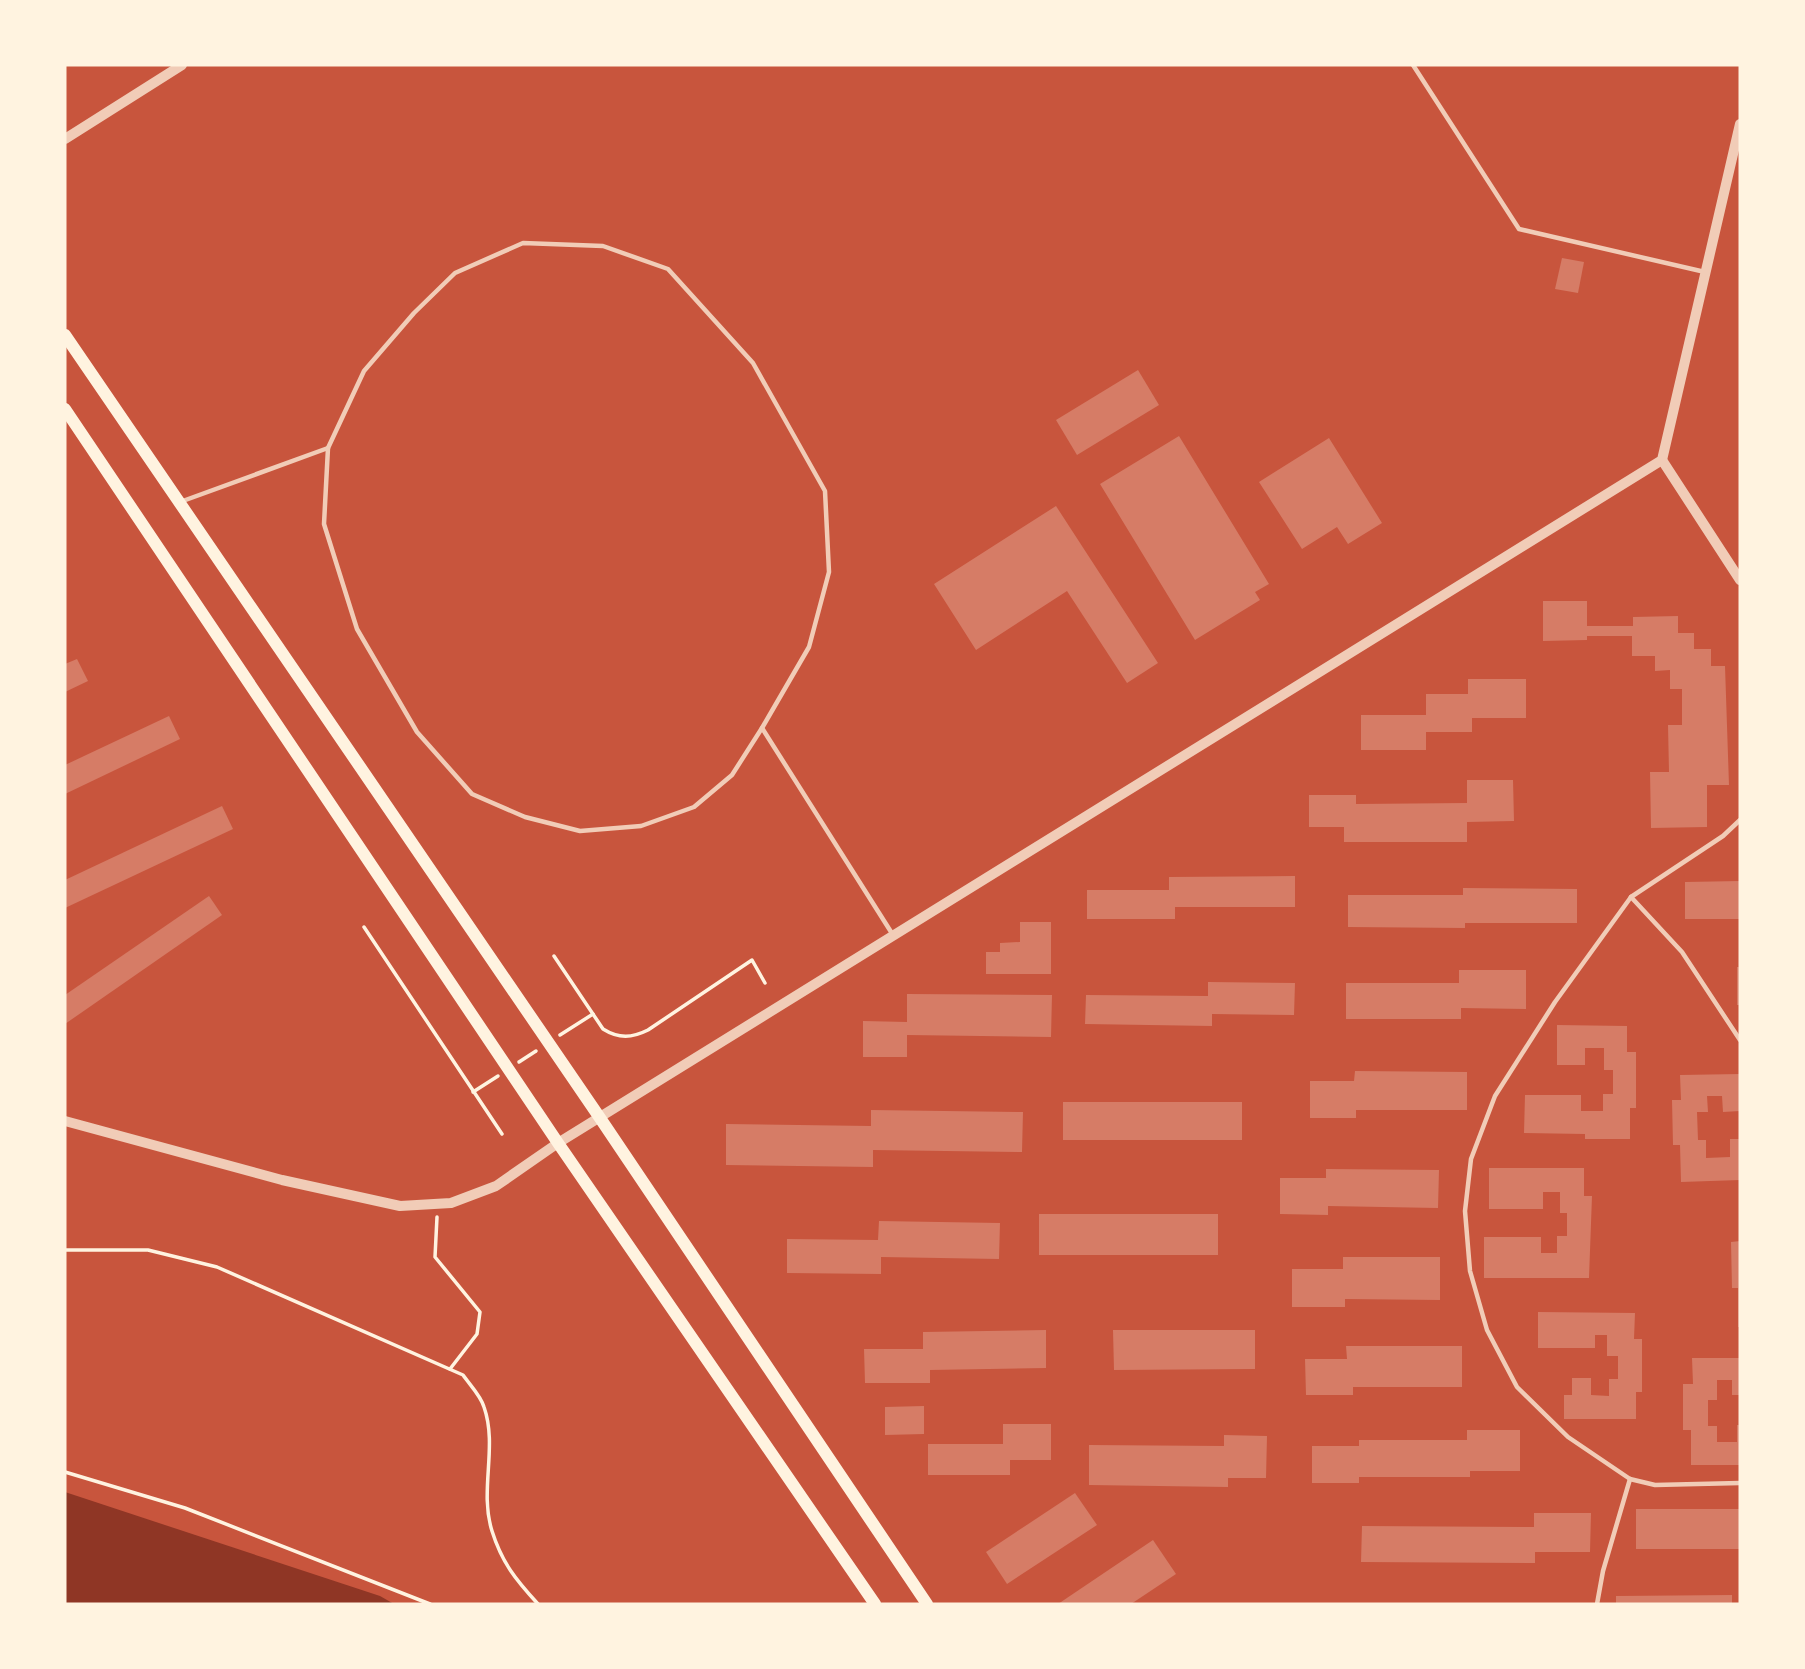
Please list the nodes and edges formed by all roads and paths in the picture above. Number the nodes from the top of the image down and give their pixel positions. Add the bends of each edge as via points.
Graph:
1 (182, 65) edge
2 (1413, 65) edge
3 (1740, 124) edge
4 (65, 139) edge
5 (1706, 272) junction
6 (65, 335) edge
7 (65, 410) edge
8 (328, 448) junction
9 (1662, 460) junction
10 (179, 502) junction
11 (1740, 580) edge
12 (762, 728) junction
13 (1740, 820) edge
14 (1631, 897) junction
15 (363, 927) dead end
16 (893, 936) junction
17 (554, 956) dead end
18 (765, 983) dead end
19 (593, 1014) junction
20 (1740, 1040) edge
21 (550, 1042) dead end
22 (538, 1049) dead end
23 (517, 1063) dead end
24 (506, 1070) dead end
25 (473, 1092) junction
26 (600, 1118) junction
27 (65, 1121) edge
28 (502, 1134) dead end
29 (558, 1143) junction
30 (438, 1204) junction
31 (65, 1250) edge
32 (450, 1369) junction
33 (65, 1472) edge
34 (1630, 1479) junction
35 (1740, 1483) edge
36 (430, 1604) edge
37 (538, 1604) edge
38 (875, 1604) edge
39 (927, 1604) edge
40 (1597, 1604) edge

1 - 4 street
2 - 5 lane via 1518,229
3 - 5 street
5 - 9 street
6 - 10 main road
7 - 29 main road
8 - 10 lane
8 - 12 lane via 324,524 358,629 417,732 472,794 525,817 580,831 641,827 694,807 732,775
8 - 12 lane via 365,372 455,273 523,243 603,246 668,269 754,363 825,491 826,584 809,647
9 - 11 street
9 - 16 street
10 - 26 main road
12 - 16 lane
13 - 14 lane
14 - 20 lane via 1682,952
14 - 34 lane via 1555,1002 1495,1096 1471,1158 1465,1210 1470,1271 1488,1330 1517,1387 1568,1437
15 - 25 path
16 - 26 street
17 - 19 path
18 - 19 path via 752,960 638,1035 613,1035
19 - 21 path
22 - 23 path
24 - 25 path
25 - 28 path
26 - 29 street
26 - 39 main road
27 - 30 street via 282,1180 400,1206
29 - 30 street via 496,1186
29 - 38 main road
30 - 32 path via 435,1257 480,1312 477,1334
31 - 32 path via 148,1250 217,1266
32 - 37 path via 463,1376 484,1405 491,1444 486,1481 491,1529 510,1574
33 - 36 path via 185,1508
34 - 35 lane via 1656,1485
34 - 40 lane via 1602,1571

